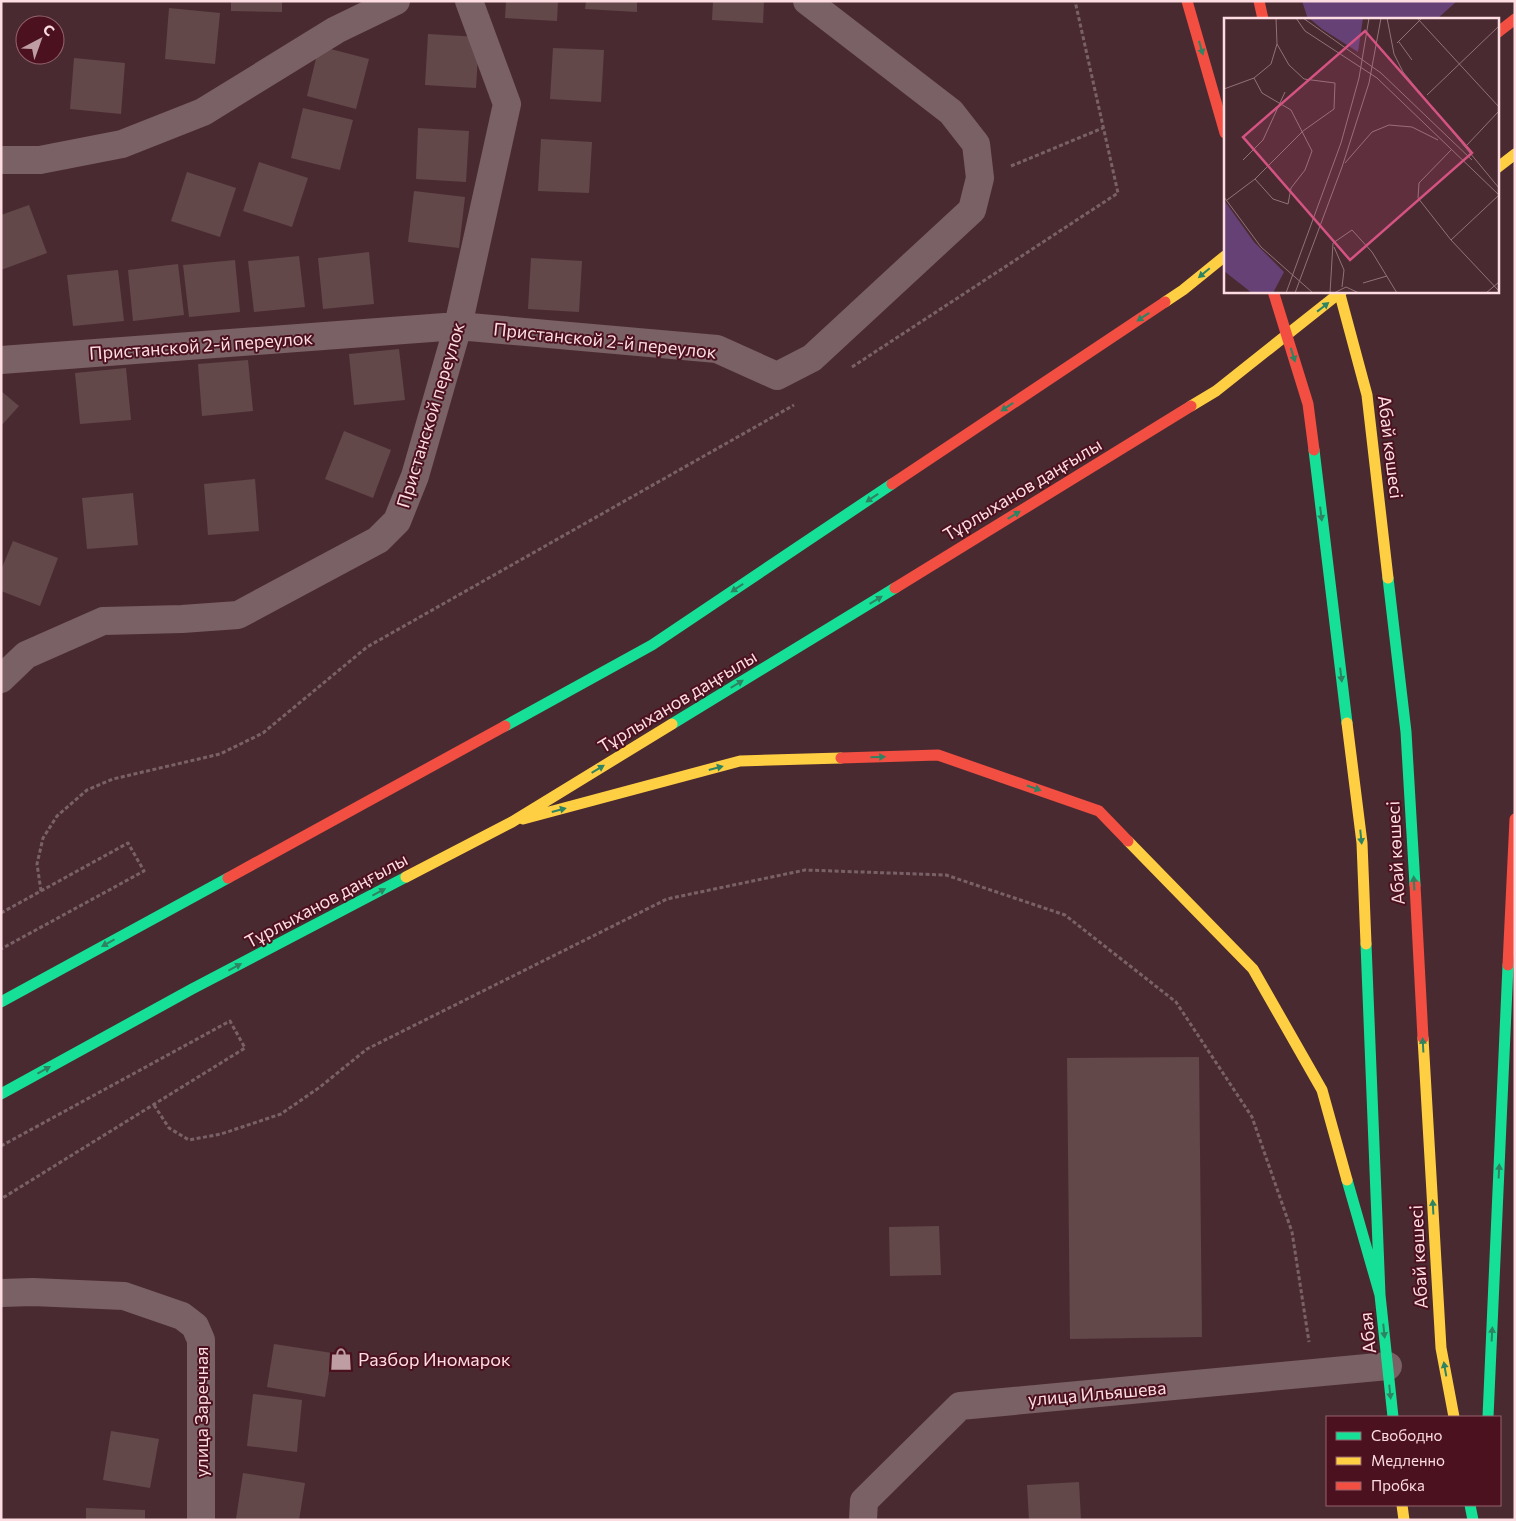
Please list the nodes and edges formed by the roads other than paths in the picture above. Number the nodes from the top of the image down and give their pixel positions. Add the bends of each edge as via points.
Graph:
1 (396, 1) edge
2 (469, 1) edge
3 (807, 1) edge
4 (1187, 1) edge
5 (1259, 1) edge
6 (1263, 18) edge
7 (1515, 19) edge
8 (1498, 32) edge
9 (1224, 129) edge
10 (1512, 156) edge
11 (1, 160) edge
12 (1498, 167) edge
13 (1224, 257) edge
14 (1273, 292) edge
15 (1339, 292) edge
16 (1340, 292) edge
17 (458, 326) junction
18 (1, 360) edge
19 (1, 679) edge
20 (1515, 819) edge
21 (512, 822) junction
22 (1, 1002) edge
23 (1, 1094) edge
24 (1, 1293) edge
25 (1380, 1295) junction
26 (1388, 1366) junction
27 (1393, 1416) edge
28 (1454, 1416) edge
29 (1488, 1416) edge
30 (1402, 1506) edge
31 (1470, 1506) edge
32 (201, 1520) edge
33 (863, 1520) edge
34 (1404, 1520) edge
35 (1473, 1520) edge

1 - 11 street via 336,30 202,112 122,144 40,160
2 - 17 street, Пристанской переулок via 507,104
3 - 17 street, Пристанской 2-й переулок via 951,112 976,144 980,178 972,210 812,358 777,376 717,349
4 -> 9 main road
5 - 6 main road
7 - 8 main road
10 - 12 main road
13 -> 22 main road via 1183,290 652,645
14 -> 25 main road, Абай көшесі via 1308,404 1362,843
21 -> 15 main road, Тұрлыханов даңғылы via 1216,391
28 -> 16 main road, Абай көшесі via 1441,1348 1406,732 1368,395
17 - 18 street, Пристанской 2-й переулок
17 - 19 street, Пристанской переулок via 416,476 397,521 378,540 238,615 103,621 26,655
29 -> 20 main road
23 -> 21 main road, Тұрлыханов даңғылы via 192,989
21 -> 25 main road via 740,761 938,755 1098,811 1253,969 1322,1090
24 - 32 street, улица Заречная via 124,1296 182,1316 195,1326 201,1340
25 -> 26 main road, Абая
26 -> 27 main road
26 - 33 street, улица Ильяшева via 960,1406 864,1501
30 - 34 main road
31 - 35 main road

